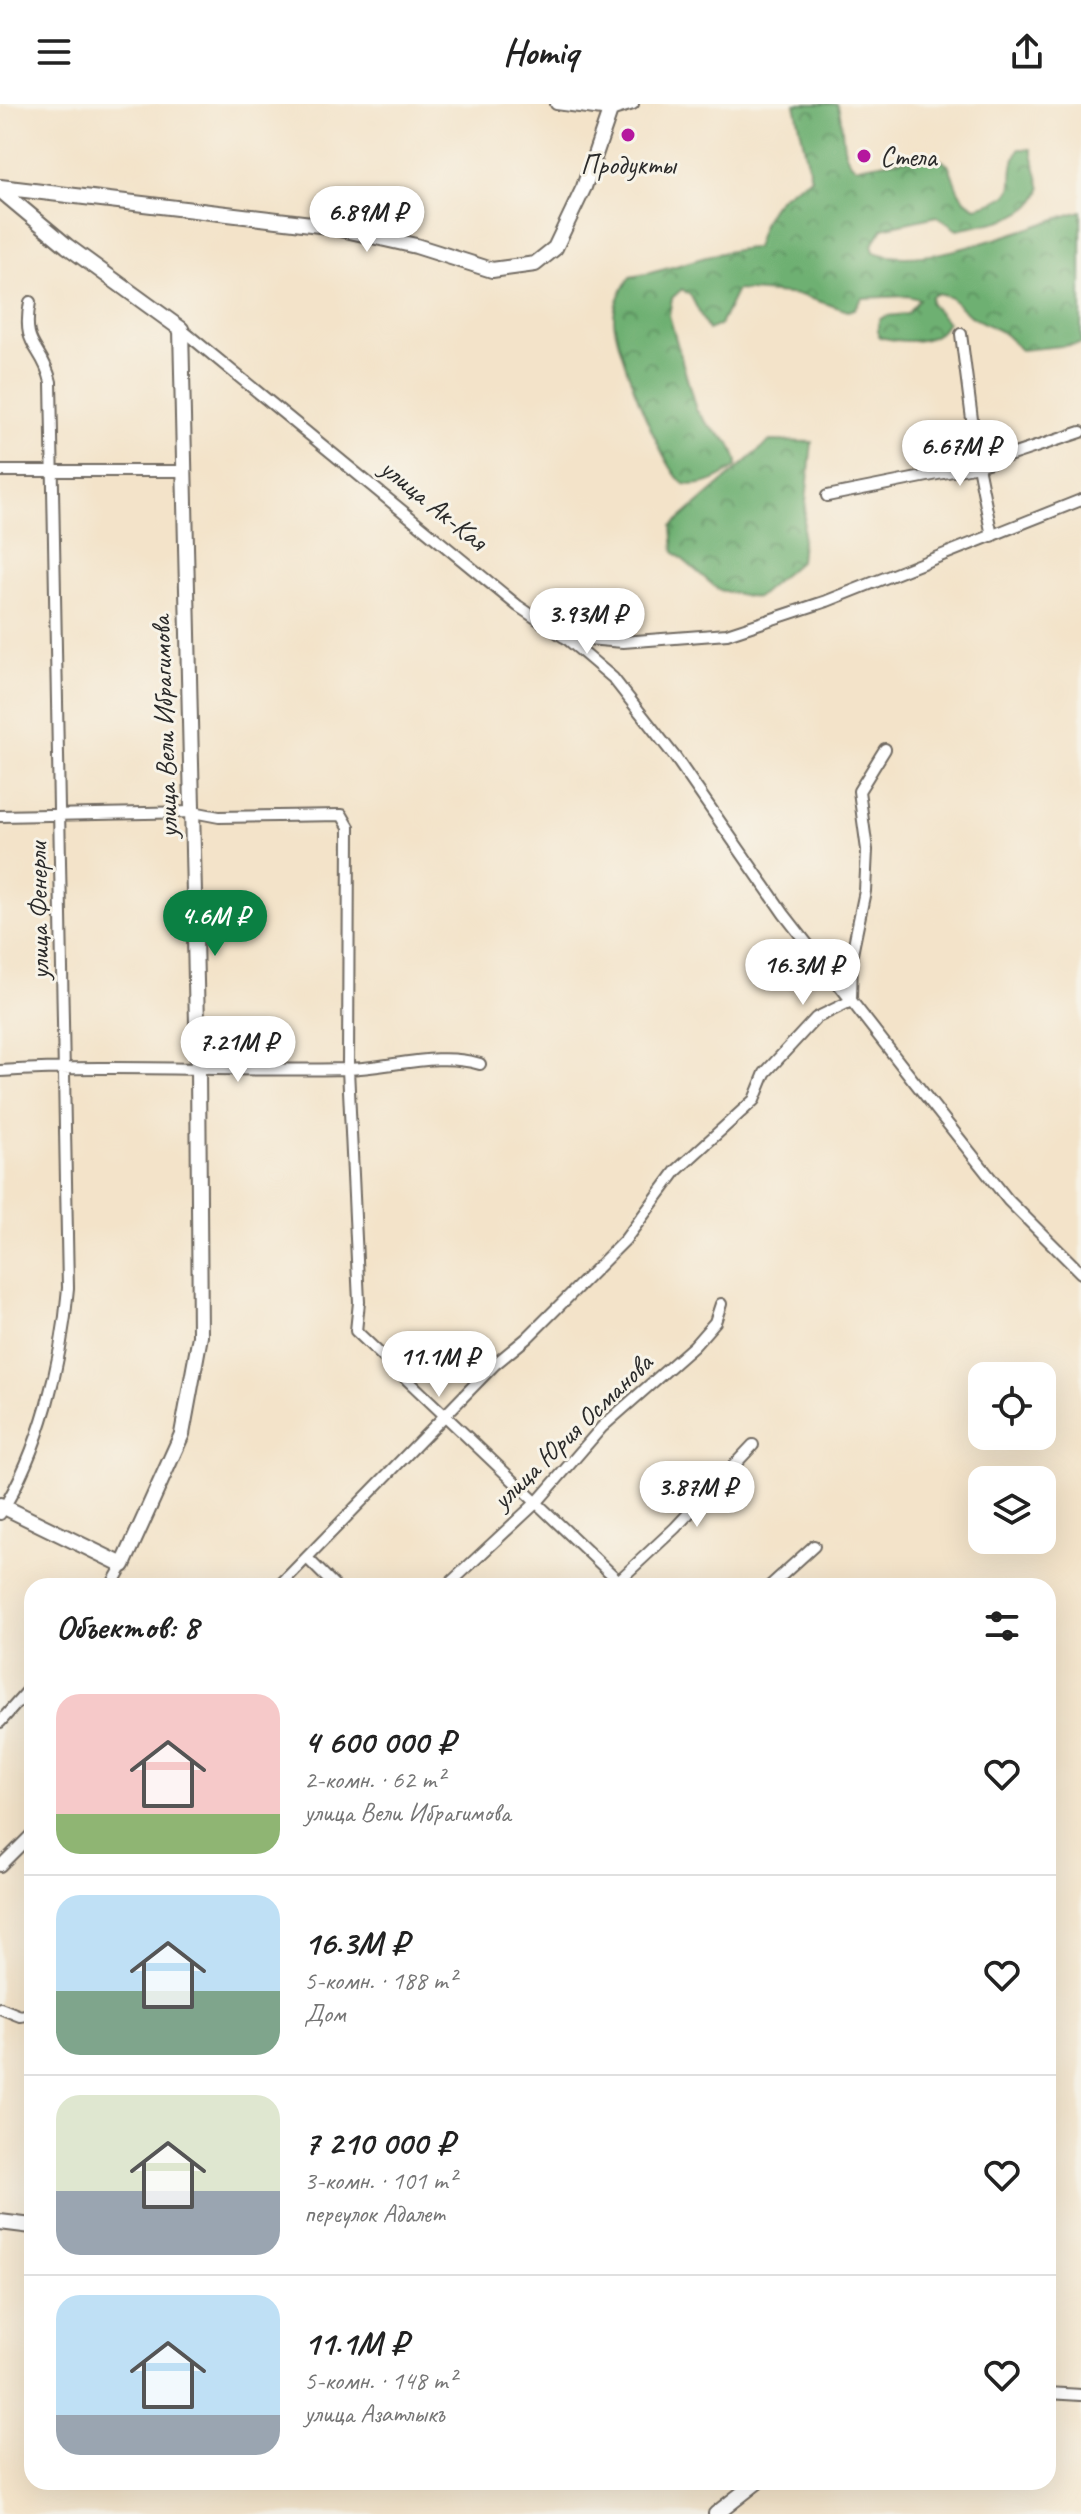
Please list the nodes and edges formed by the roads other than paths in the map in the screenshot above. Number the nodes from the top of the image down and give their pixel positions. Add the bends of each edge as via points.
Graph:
1 (556, 104) edge
2 (633, 104) edge
3 (610, 111) junction
4 (0, 188) edge
5 (30, 302) dead end
6 (181, 329) junction
7 (961, 334) dead end
8 (1081, 432) edge
9 (978, 466) junction
10 (51, 470) junction
11 (0, 471) edge
12 (182, 471) junction
13 (827, 496) dead end
14 (1081, 500) edge
15 (992, 536) junction
16 (564, 637) junction
17 (885, 749) dead end
18 (193, 812) junction
19 (0, 816) edge
20 (61, 816) junction
21 (851, 1001) junction
22 (480, 1064) dead end
23 (63, 1067) junction
24 (198, 1068) junction
25 (348, 1069) junction
26 (0, 1071) edge
27 (1081, 1273) edge
28 (721, 1304) dead end
29 (447, 1414) junction
30 (753, 1445) dead end
31 (538, 1501) junction
32 (1, 1509) edge
33 (814, 1546) dead end
34 (307, 1558) junction
35 (123, 1565) junction
36 (116, 1578) edge
37 (287, 1578) edge
38 (327, 1578) edge
39 (456, 1578) edge
40 (613, 1578) edge
41 (625, 1578) edge
42 (779, 1578) edge
43 (24, 1695) edge
44 (0, 1722) edge
45 (24, 1842) edge
46 (0, 1866) edge
47 (0, 2008) edge
48 (24, 2015) edge
49 (0, 2222) edge
50 (24, 2225) edge
51 (1056, 2393) edge
52 (1081, 2395) edge
53 (747, 2490) edge
54 (716, 2514) edge

1 - 3 street
2 - 3 street
3 - 4 street via 584,187 555,248 535,264 492,270 328,226
4 - 6 street, улица Ак-Кая via 67,246
5 - 10 street, улица Фенерли via 26,331 51,382
6 - 12 street, улица Вели Ибрагимова
6 - 16 street, улица Ак-Кая via 518,606
7 - 9 street
8 - 9 street
9 - 13 street
9 - 15 street
10 - 11 street
10 - 12 street
10 - 20 street, улица Фенерли
12 - 18 street, улица Вели Ибрагимова
14 - 15 street, улица Ак-Кая
15 - 16 street, улица Ак-Кая via 727,634 623,642
16 - 21 street via 622,689
17 - 21 street via 859,791 867,850
18 - 20 street
18 - 24 street, улица Вели Ибрагимова
18 - 25 street via 219,817 342,815 349,827
19 - 20 street
20 - 23 street, улица Фенерли
21 - 27 street via 1008,1200
21 - 29 street via 816,1018 765,1073 754,1100 676,1171 625,1240
22 - 25 street via 433,1060
23 - 24 street
23 - 26 street
23 - 32 street, улица Фенерли via 68,1288 64,1333 35,1436
24 - 25 street
24 - 35 street, улица Вели Ибрагимова via 200,1336 182,1434
25 - 29 street via 356,1331
28 - 31 street, улица Юрия Османова via 715,1322 694,1346 602,1427
29 - 31 street
29 - 34 street
30 - 41 street
31 - 39 street, улица Юрия Османова
31 - 40 street
32 - 35 street
33 - 42 street
34 - 37 street
34 - 38 street
35 - 36 street, улица Вели Ибрагимова
43 - 44 street
45 - 46 street
47 - 48 street
49 - 50 street
51 - 52 street
53 - 54 street

